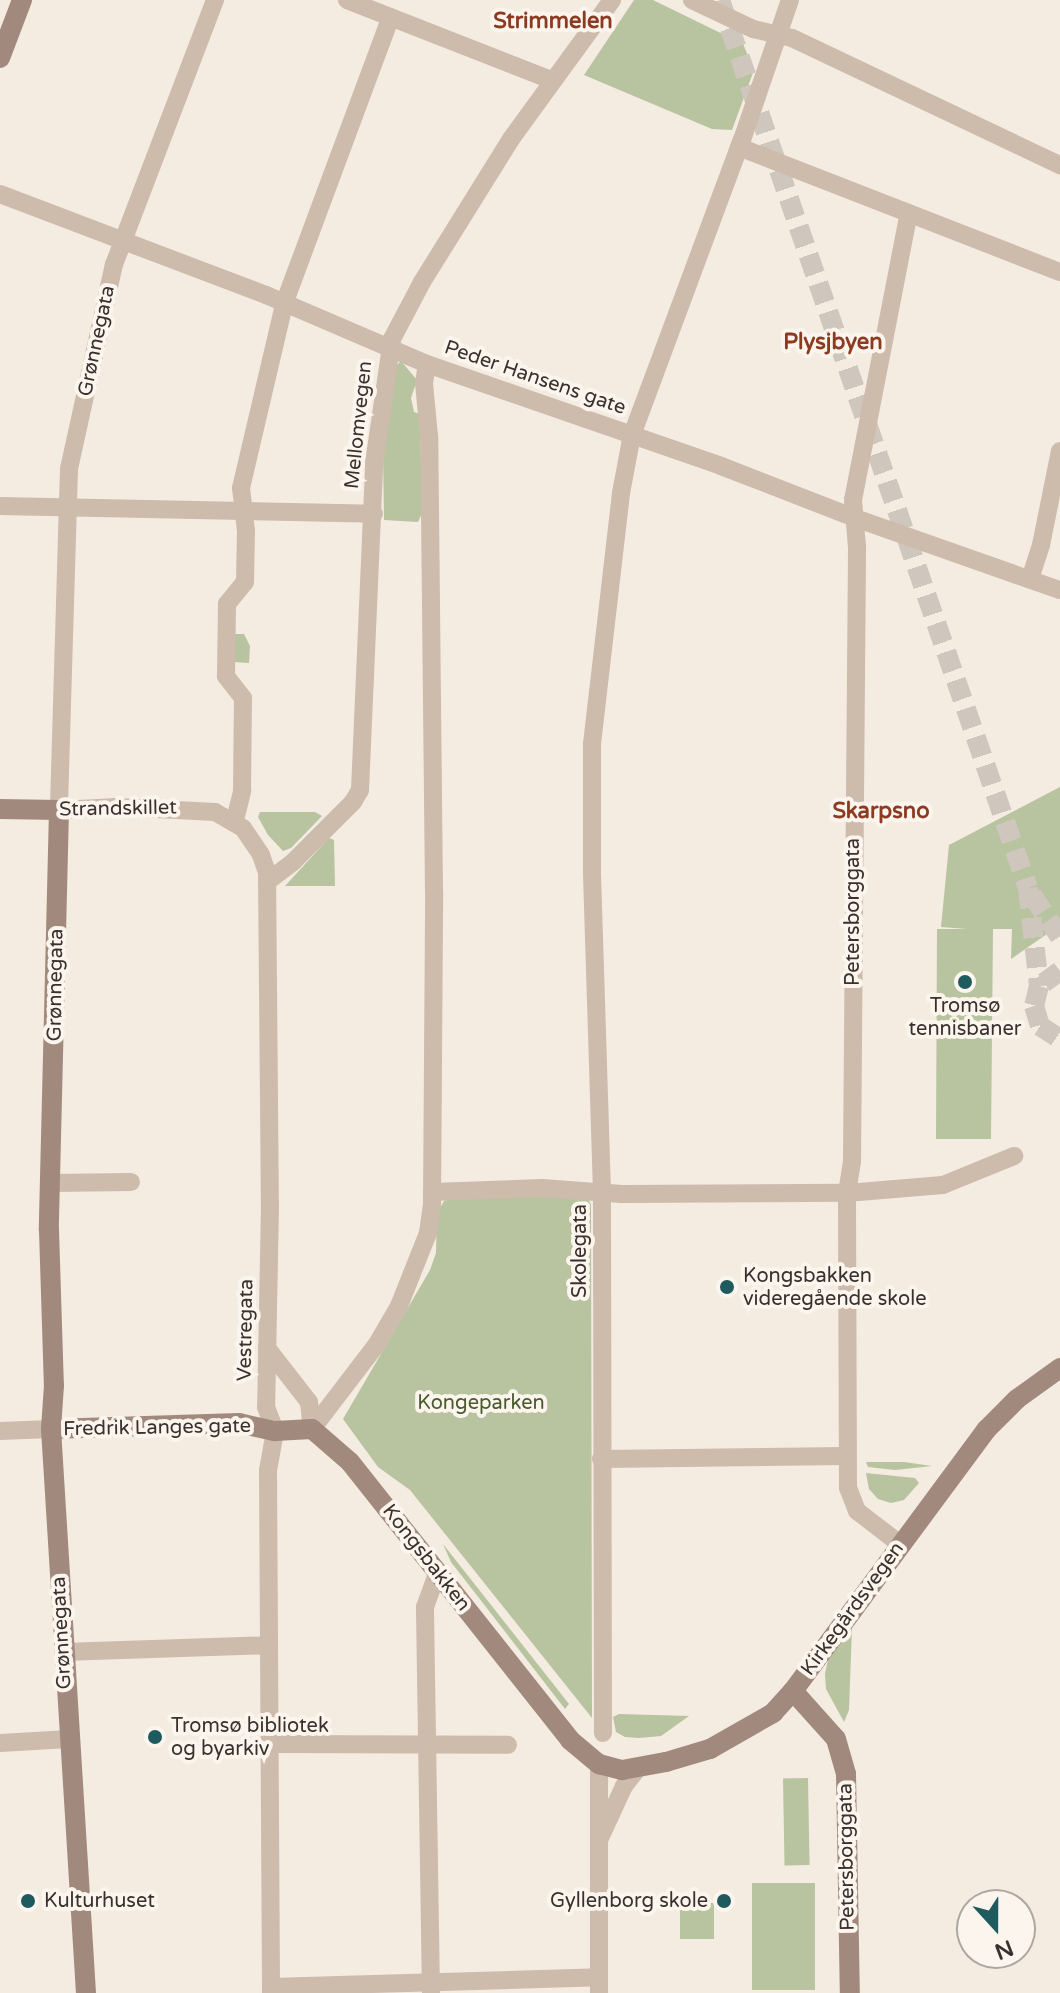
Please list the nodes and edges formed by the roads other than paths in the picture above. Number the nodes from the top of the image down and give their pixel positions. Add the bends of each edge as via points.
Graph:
1 (22, 0) edge
2 (215, 0) edge
3 (347, 0) edge
4 (612, 0) edge
5 (692, 0) edge
6 (790, 0) edge
7 (391, 17) junction
8 (776, 37) junction
9 (0, 58) edge
10 (551, 80) junction
11 (739, 147) junction
12 (1060, 165) edge
13 (0, 194) edge
14 (909, 213) junction
15 (124, 243) junction
16 (1060, 272) edge
17 (284, 304) junction
18 (390, 346) junction
19 (427, 364) junction
20 (632, 435) junction
21 (1060, 451) edge
22 (0, 506) edge
23 (67, 507) junction
24 (241, 510) junction
25 (374, 514) junction
26 (855, 518) junction
27 (1030, 579) junction
28 (1060, 590) edge
29 (0, 809) edge
30 (59, 810) junction
31 (235, 820) junction
32 (268, 881) junction
33 (1014, 1156) dead end
34 (131, 1182) dead end
35 (50, 1183) junction
36 (432, 1192) junction
37 (602, 1192) junction
38 (847, 1193) junction
39 (267, 1348) junction
40 (1060, 1368) edge
41 (51, 1429) junction
42 (312, 1429) junction
43 (0, 1431) edge
44 (275, 1431) junction
45 (846, 1456) junction
46 (601, 1459) junction
47 (900, 1544) junction
48 (438, 1571) junction
49 (269, 1645) junction
50 (63, 1652) junction
51 (793, 1691) junction
52 (603, 1733) dead end
53 (69, 1739) junction
54 (0, 1743) edge
55 (268, 1744) junction
56 (508, 1745) dead end
57 (427, 1747) junction
58 (599, 1764) junction
59 (639, 1767) junction
60 (600, 1838) junction
61 (599, 1985) edge
62 (431, 1988) edge
63 (271, 1990) edge
64 (86, 1993) edge
65 (850, 1993) edge

1 - 9 street
2 - 15 street, Grønnegata
3 - 7 street
4 - 10 street, Mellomvegen
5 - 8 street
6 - 8 street, Skolegata
7 - 10 street
7 - 17 street
8 - 11 street, Skolegata
8 - 12 street via 792,38
10 - 18 street, Mellomvegen via 422,282
11 - 14 street
11 - 20 street, Skolegata
13 - 15 street, Peder Hansens gate
14 - 16 street
14 - 26 street, Petersborggata via 857,480
15 - 17 street, Peder Hansens gate
15 - 23 street, Grønnegata via 98,332 69,469
17 - 18 street, Peder Hansens gate
17 - 24 street via 241,488
18 - 19 street, Peder Hansens gate
18 - 25 street, Mellomvegen via 377,437
19 - 20 street, Peder Hansens gate
19 - 36 street
20 - 26 street, Peder Hansens gate
20 - 37 street, Skolegata via 592,768
21 - 27 street
22 - 23 street
23 - 24 street
23 - 30 street, Grønnegata
24 - 25 street
24 - 31 street via 245,582 227,604 226,618 226,676 243,698 242,791
25 - 32 street, Mellomvegen via 360,790 293,862
26 - 27 street, Peder Hansens gate
26 - 38 street, Petersborggata via 852,1162
27 - 28 street, Peder Hansens gate
29 - 30 street, Strandskillet
30 - 31 street, Strandskillet via 190,809
30 - 35 street, Grønnegata
31 - 32 street, Vestregata via 256,845
32 - 39 street, Vestregata
33 - 38 street via 943,1185
34 - 35 street
35 - 41 street, Grønnegata
36 - 37 street
36 - 42 street via 428,1233 399,1306
37 - 38 street
37 - 46 street, Skolegata
38 - 45 street, Petersborggata
39 - 42 street via 309,1402
39 - 44 street, Vestregata via 266,1407
40 - 47 street, Kirkegårdsvegen via 1000,1415
41 - 43 street, Fredrik Langes gate
41 - 44 street, Fredrik Langes gate via 239,1423
41 - 50 street, Grønnegata
42 - 44 street, Fredrik Langes gate
42 - 48 street, Kongsbakken via 350,1462
44 - 49 street, Vestregata via 268,1470
45 - 46 street
45 - 47 street, Petersborggata via 852,1505
46 - 52 street, Skolegata
47 - 51 street, Kirkegårdsvegen
48 - 57 street via 425,1607
48 - 58 street, Kongsbakken via 561,1731
49 - 50 street
49 - 55 street, Vestregata
50 - 53 street, Grønnegata
51 - 59 street, Kirkegårdsvegen via 773,1713 729,1741
51 - 65 street, Petersborggata via 832,1733 846,1774
53 - 54 street
53 - 64 street, Grønnegata
55 - 57 street
55 - 63 street, Vestregata
56 - 57 street
57 - 62 street
58 - 59 street, Kirkegårdsvegen via 622,1770
58 - 60 street
59 - 60 street
60 - 61 street
61 - 62 street
62 - 63 street

